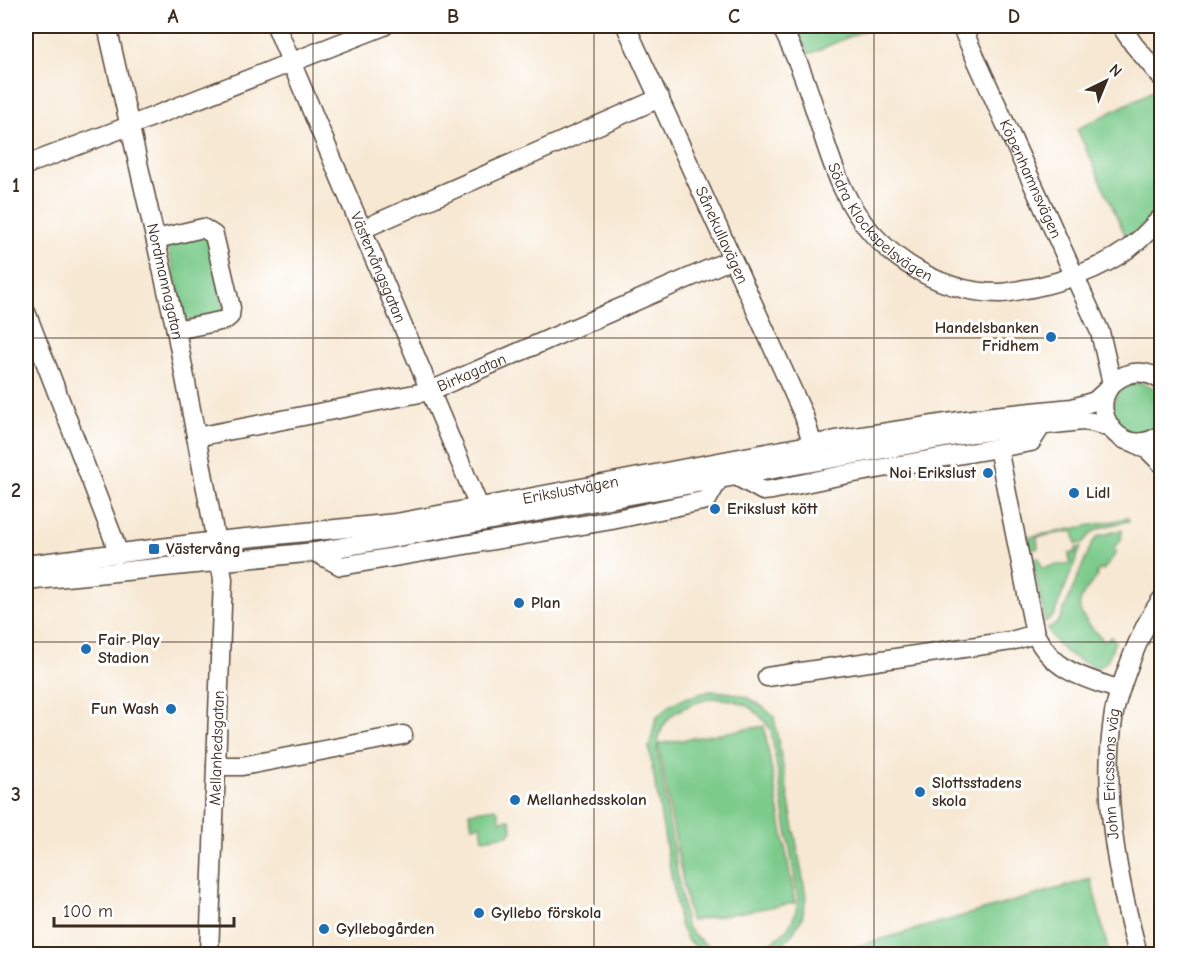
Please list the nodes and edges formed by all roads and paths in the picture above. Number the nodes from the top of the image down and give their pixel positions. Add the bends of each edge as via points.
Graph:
1 (107, 26) edge
2 (276, 26) edge
3 (384, 26) edge
4 (626, 26) edge
5 (780, 26) edge
6 (960, 26) edge
7 (1121, 26) edge
8 (291, 62) junction
9 (1161, 78) edge
10 (660, 98) junction
11 (129, 126) junction
12 (26, 165) edge
13 (1161, 217) edge
14 (363, 229) junction
15 (156, 239) junction
16 (732, 259) junction
17 (1075, 277) junction
18 (26, 312) edge
19 (176, 330) junction
20 (1100, 332) junction
21 (1140, 372) junction
22 (1161, 381) edge
23 (1110, 387) junction
24 (430, 391) junction
25 (1042, 424) junction
26 (1110, 429) junction
27 (1161, 434) edge
28 (196, 437) junction
29 (1136, 442) junction
30 (813, 446) junction
31 (998, 448) junction
32 (1161, 464) edge
33 (728, 477) junction
34 (480, 509) junction
35 (216, 541) junction
36 (118, 554) junction
37 (220, 562) junction
38 (26, 565) edge
39 (26, 581) edge
40 (1161, 599) edge
41 (1035, 634) junction
42 (767, 677) dead end
43 (1120, 690) junction
44 (403, 735) dead end
45 (216, 766) junction
46 (209, 954) edge
47 (1138, 954) edge

1 - 11 street, Nordmannagatan
2 - 8 street, Västervångsgatan
3 - 8 street
4 - 10 street, Sånekullavägen
5 - 17 street, Södra Klockspelsvägen via 799,65 844,191 877,239 898,259 932,278 969,290 1002,293
6 - 17 street, Köpenhamnsvägen
7 - 9 street
8 - 11 street
8 - 14 street, Västervångsgatan
10 - 14 street
10 - 16 street, Sånekullavägen
11 - 12 street
11 - 15 street, Nordmannagatan
13 - 17 street, Södra Klockspelsvägen via 1122,253
14 - 24 street, Västervångsgatan
15 - 19 street, Nordmannagatan
15 - 19 street via 209,230 214,235 231,308 225,320
16 - 24 street, Birkagatan
16 - 30 street, Sånekullavägen via 804,416
17 - 20 street, Köpenhamnsvägen
18 - 36 street
19 - 28 street, Nordmannagatan
20 - 21 street, Köpenhamnsvägen via 1126,365
20 - 23 street, Köpenhamnsvägen
21 - 22 street, Köpenhamnsvägen
21 - 23 street via 1130,373
23 - 26 street, Köpenhamnsvägen via 1103,411
23 - 30 street, Erikslustvägen via 1095,401 1072,408 993,416
24 - 28 street, Birkagatan
24 - 34 street, Västervångsgatan
25 - 26 street via 1089,421
25 - 31 street via 1031,442
25 - 33 street
26 - 29 street via 1119,437
27 - 29 street via 1148,442
28 - 35 street, Nordmannagatan
29 - 32 street
30 - 34 street, Erikslustvägen
31 - 33 street via 763,491
31 - 41 street
33 - 37 street, Erikslustvägen via 707,500 341,566 315,552
34 - 35 street, Erikslustvägen via 396,523
35 - 36 street, Erikslustvägen
35 - 37 street, Mellanhedsgatan
36 - 38 street, Erikslustvägen
37 - 39 street, Erikslustvägen
37 - 45 street, Mellanhedsgatan via 223,579
40 - 43 street, John Ericssons väg via 1136,645
41 - 42 street via 991,645
41 - 43 street via 1054,662
43 - 47 street, John Ericssons väg via 1110,759 1111,804 1126,914
44 - 45 street via 242,766
45 - 46 street, Mellanhedsgatan

